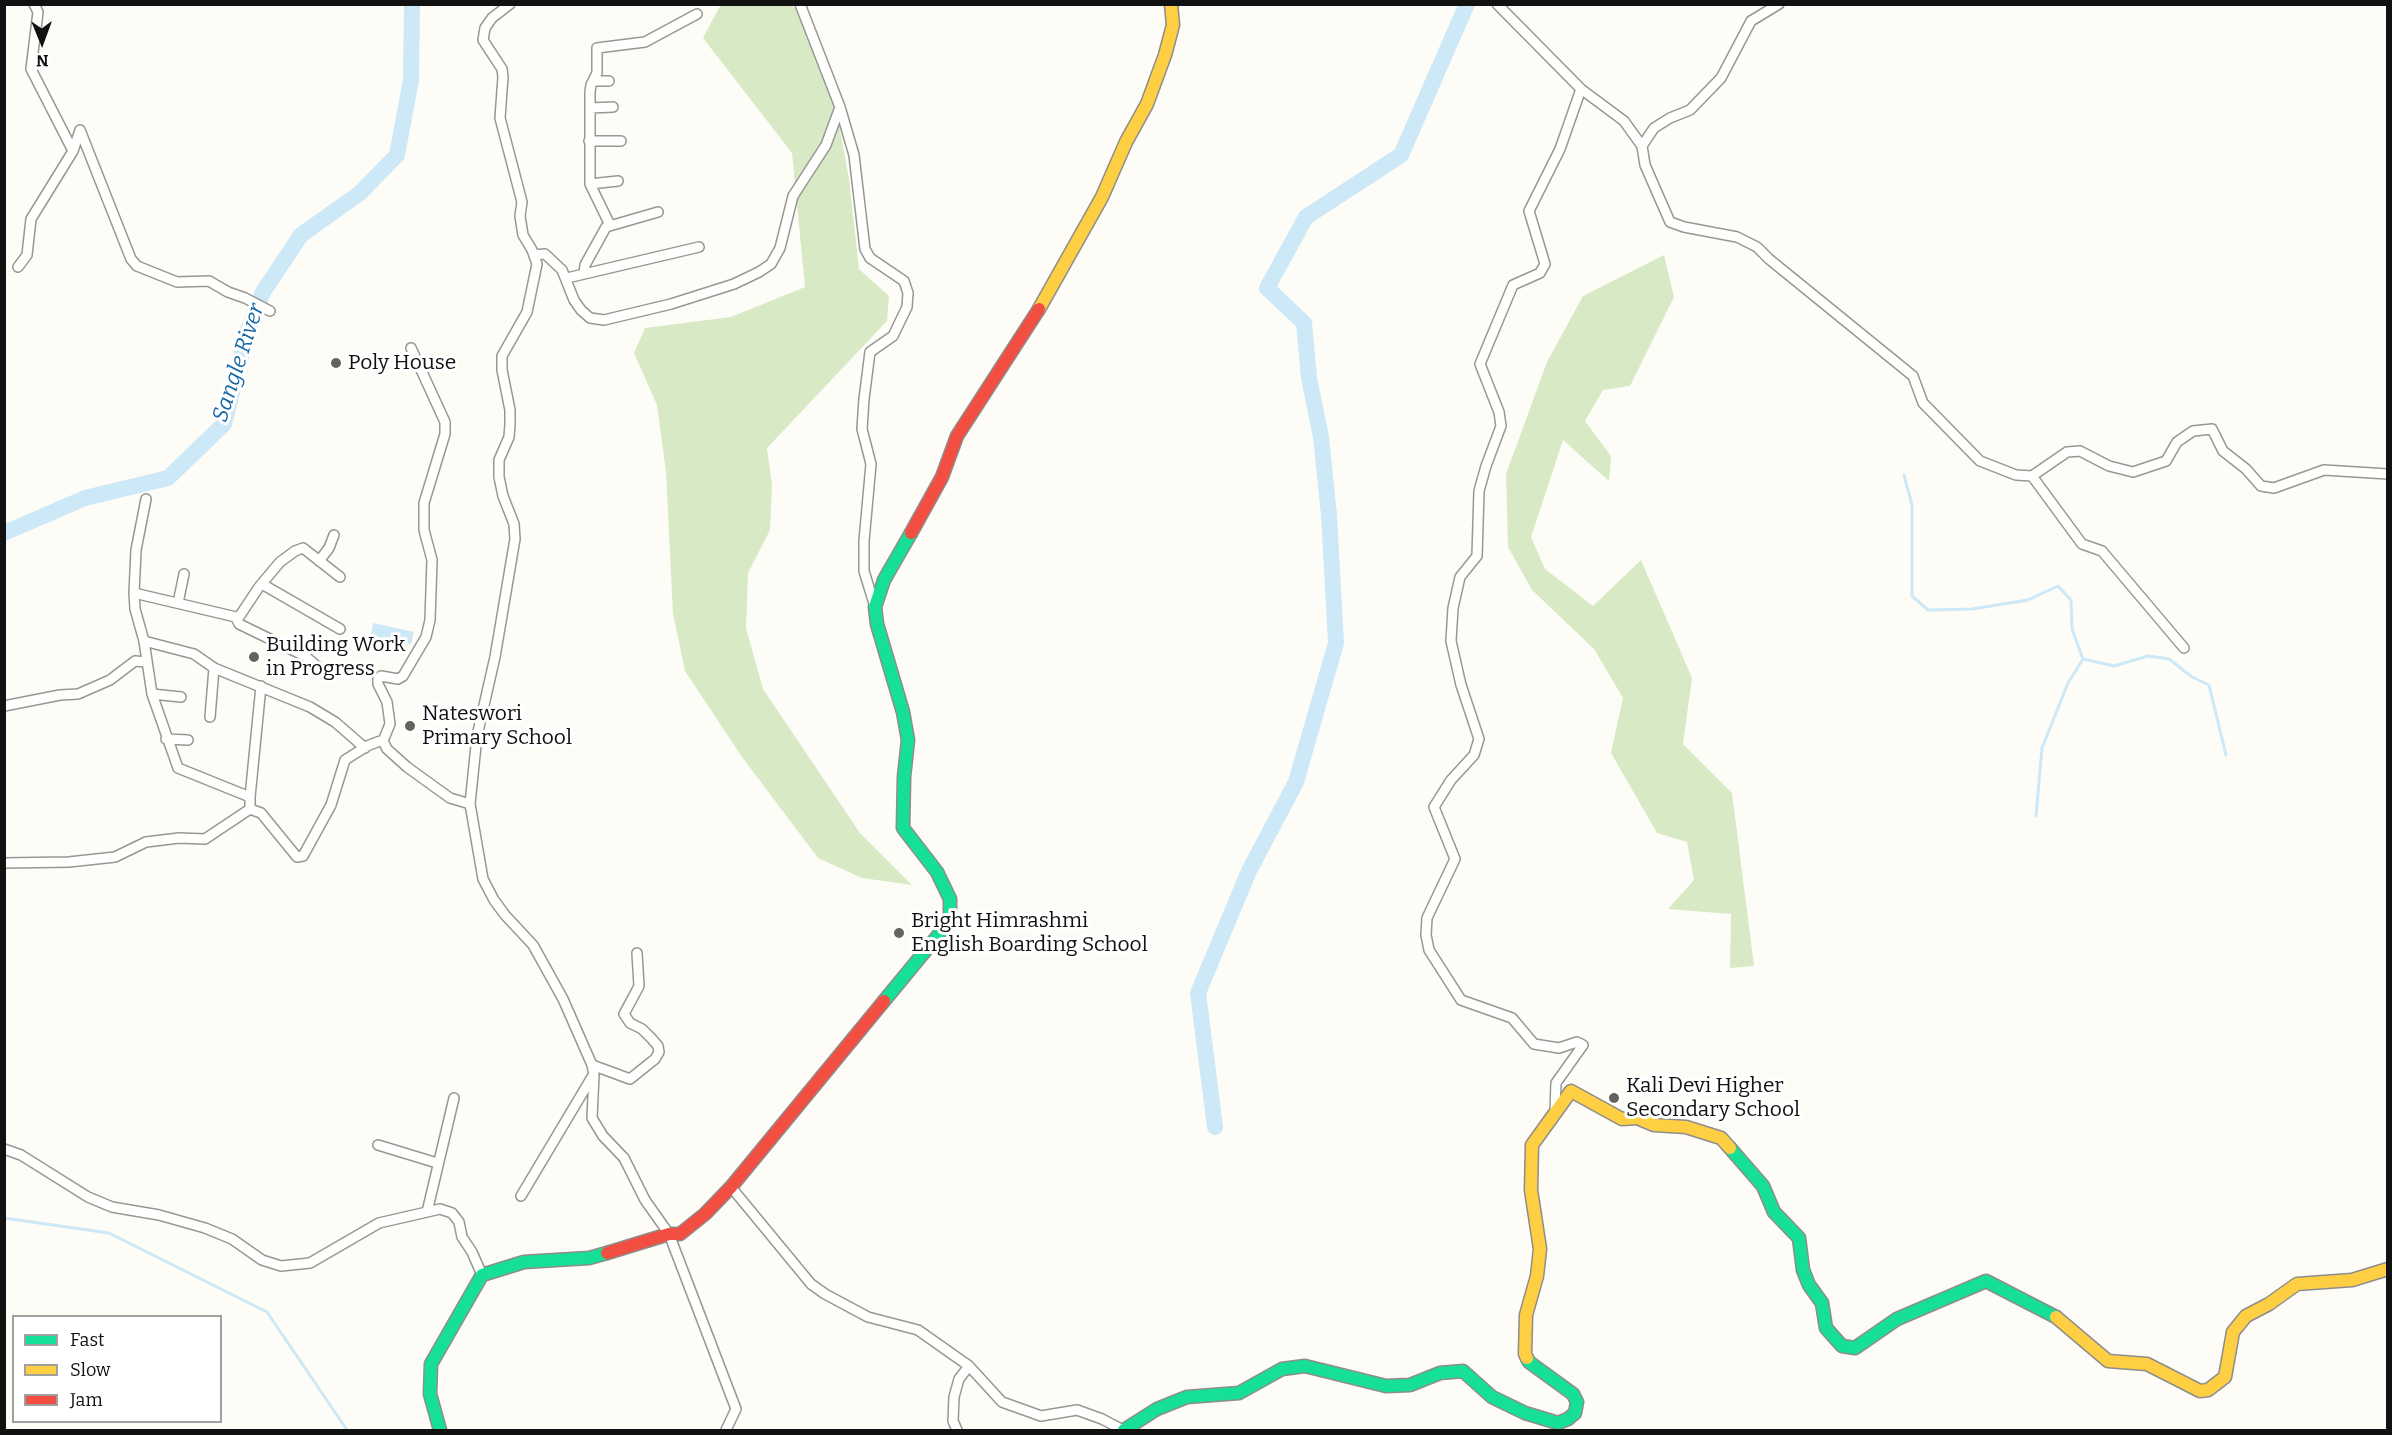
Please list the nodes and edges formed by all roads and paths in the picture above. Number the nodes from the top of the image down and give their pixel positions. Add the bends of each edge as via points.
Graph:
1 (34, 4) edge
2 (510, 4) edge
3 (800, 4) edge
4 (1171, 4) edge
5 (1497, 4) edge
6 (1779, 4) edge
7 (697, 15) dead end
8 (593, 81) junction
9 (609, 81) dead end
10 (1581, 89) junction
11 (613, 107) dead end
12 (840, 107) junction
13 (590, 108) junction
14 (589, 141) junction
15 (621, 141) dead end
16 (1642, 146) junction
17 (73, 151) junction
18 (618, 181) dead end
19 (590, 184) junction
20 (658, 212) dead end
21 (610, 225) junction
22 (699, 247) dead end
23 (534, 255) junction
24 (18, 267) dead end
25 (584, 274) junction
26 (567, 278) junction
27 (267, 309) dead end
28 (411, 348) dead end
29 (2388, 474) edge
30 (2032, 476) junction
31 (146, 499) dead end
32 (334, 535) dead end
33 (319, 561) junction
34 (184, 574) dead end
35 (340, 578) dead end
36 (262, 584) junction
37 (134, 593) junction
38 (178, 603) junction
39 (876, 608) junction
40 (237, 620) junction
41 (340, 629) dead end
42 (144, 641) junction
43 (2184, 648) dead end
44 (146, 662) junction
45 (214, 668) junction
46 (327, 675) dead end
47 (261, 686) junction
48 (152, 694) junction
49 (181, 697) dead end
50 (4, 706) edge
51 (210, 717) dead end
52 (166, 739) junction
53 (188, 740) dead end
54 (383, 741) junction
55 (365, 748) junction
56 (250, 797) junction
57 (470, 804) junction
58 (250, 809) junction
59 (4, 863) edge
60 (637, 953) dead end
61 (593, 1070) junction
62 (454, 1098) dead end
63 (1555, 1111) junction
64 (378, 1145) dead end
65 (4, 1149) edge
66 (437, 1163) junction
67 (731, 1187) junction
68 (521, 1196) dead end
69 (427, 1212) junction
70 (669, 1234) junction
71 (2388, 1269) edge
72 (482, 1275) junction
73 (969, 1366) junction
74 (440, 1431) edge
75 (726, 1431) edge
76 (957, 1431) edge
77 (1123, 1431) edge

1 - 17 street via 38,12 31,69
2 - 23 street via 492,18 483,40 503,77 500,118 522,202 523,235
3 - 12 street
4 - 39 street via 1173,25 1158,74 1102,197 1051,290 957,436 942,477 884,580
5 - 10 street
6 - 16 street via 1751,21 1721,78 1690,110 1654,128
7 - 8 street via 645,42 597,48 597,73
8 - 9 street
8 - 13 street
10 - 16 street via 1624,121
10 - 63 street via 1560,149 1528,211 1545,264 1540,273 1513,285 1479,363 1501,426 1479,491 1477,556 1460,577 1451,641 1479,739 1474,755 1450,780 1434,807 1455,859 1427,918 1426,935 1429,950 1461,1000 1512,1018 1534,1044 1559,1048 1577,1042 1583,1045 1556,1083
11 - 13 street
12 - 26 street via 826,145 793,196 780,248 771,264 759,272 735,284 671,304 604,320 590,318 581,310
12 - 39 street via 854,155 866,249 870,258 904,281 908,293 907,307 893,336 870,352 864,399 862,429 871,464 864,571
13 - 14 street
14 - 15 street
14 - 19 street
16 - 30 street via 1645,165 1670,222 1737,237 1757,247 1913,376 1923,403 1980,460 2016,475
17 - 24 street via 31,219 27,255
17 - 27 street via 80,130 137,266 177,282 208,281
18 - 19 street
19 - 21 street
20 - 21 street
21 - 25 street via 585,265
22 - 25 street
23 - 26 street via 545,254
23 - 57 street via 537,264 530,303 502,356 510,424 499,477 515,539 477,736
25 - 26 street
28 - 54 street via 445,422 445,434 424,502 424,531 432,560 430,620 426,638 403,676 398,680 381,676 378,679 390,724
29 - 30 street via 2324,470 2274,488 2261,486 2223,451 2212,429 2193,431 2177,442 2166,461 2133,472 2109,466 2080,451 2067,452
30 - 43 street via 2082,544 2102,551
31 - 37 street via 136,550
32 - 33 street
33 - 35 street
33 - 36 street via 303,548 295,551
34 - 38 street
36 - 40 street
36 - 41 street
37 - 38 street
37 - 42 street
38 - 40 street
39 - 67 street via 908,740 903,828 938,872 950,899 950,921
40 - 46 street via 305,656
42 - 44 street
42 - 45 street via 195,654
44 - 48 street
44 - 50 street via 135,662 111,680 78,694
45 - 47 street
45 - 51 street
47 - 55 street via 310,707
47 - 56 street
48 - 49 street
48 - 52 street
52 - 53 street
52 - 56 street via 178,768
54 - 55 street
54 - 57 street via 387,749 450,798
55 - 58 street via 345,760 331,805 303,856 297,857 261,813
56 - 58 street
57 - 61 street via 483,879 505,915 532,945 563,999
58 - 59 street via 205,839 146,842 115,857
60 - 61 street via 639,986 624,1014 652,1039 658,1053 635,1078
61 - 68 street
61 - 70 street via 592,1118 624,1158 645,1200
62 - 66 street
63 - 71 street via 1571,1091 1622,1119 1686,1127 1721,1138 1763,1186 1774,1212 1799,1239 1803,1270 1822,1303 1826,1328 1842,1346 1855,1348 1897,1319 1986,1281 2059,1318 2108,1361 2147,1364 2200,1391 2208,1390 2225,1377 2233,1332 2246,1316 2296,1284 2352,1280
63 - 77 street via 1532,1145 1531,1190 1540,1249 1526,1315 1525,1354 1529,1362 1573,1394 1577,1402 1575,1413 1568,1419 1558,1424 1525,1413 1492,1397 1463,1371 1440,1373 1410,1385 1386,1386 1305,1366 1282,1369 1239,1393 1187,1397 1157,1409
64 - 66 street
65 - 69 street via 21,1155 88,1197 112,1207 205,1228 232,1239 262,1260 281,1266 310,1263 379,1223
66 - 69 street
67 - 70 street via 680,1234
67 - 73 street via 811,1284 868,1317 918,1330
69 - 72 street via 440,1209 452,1213
70 - 72 street via 589,1258 524,1262
70 - 75 street via 736,1409
72 - 74 street via 431,1364 430,1394
73 - 76 street via 959,1379 954,1397 953,1421
73 - 77 street via 1002,1402 1041,1416 1077,1410

